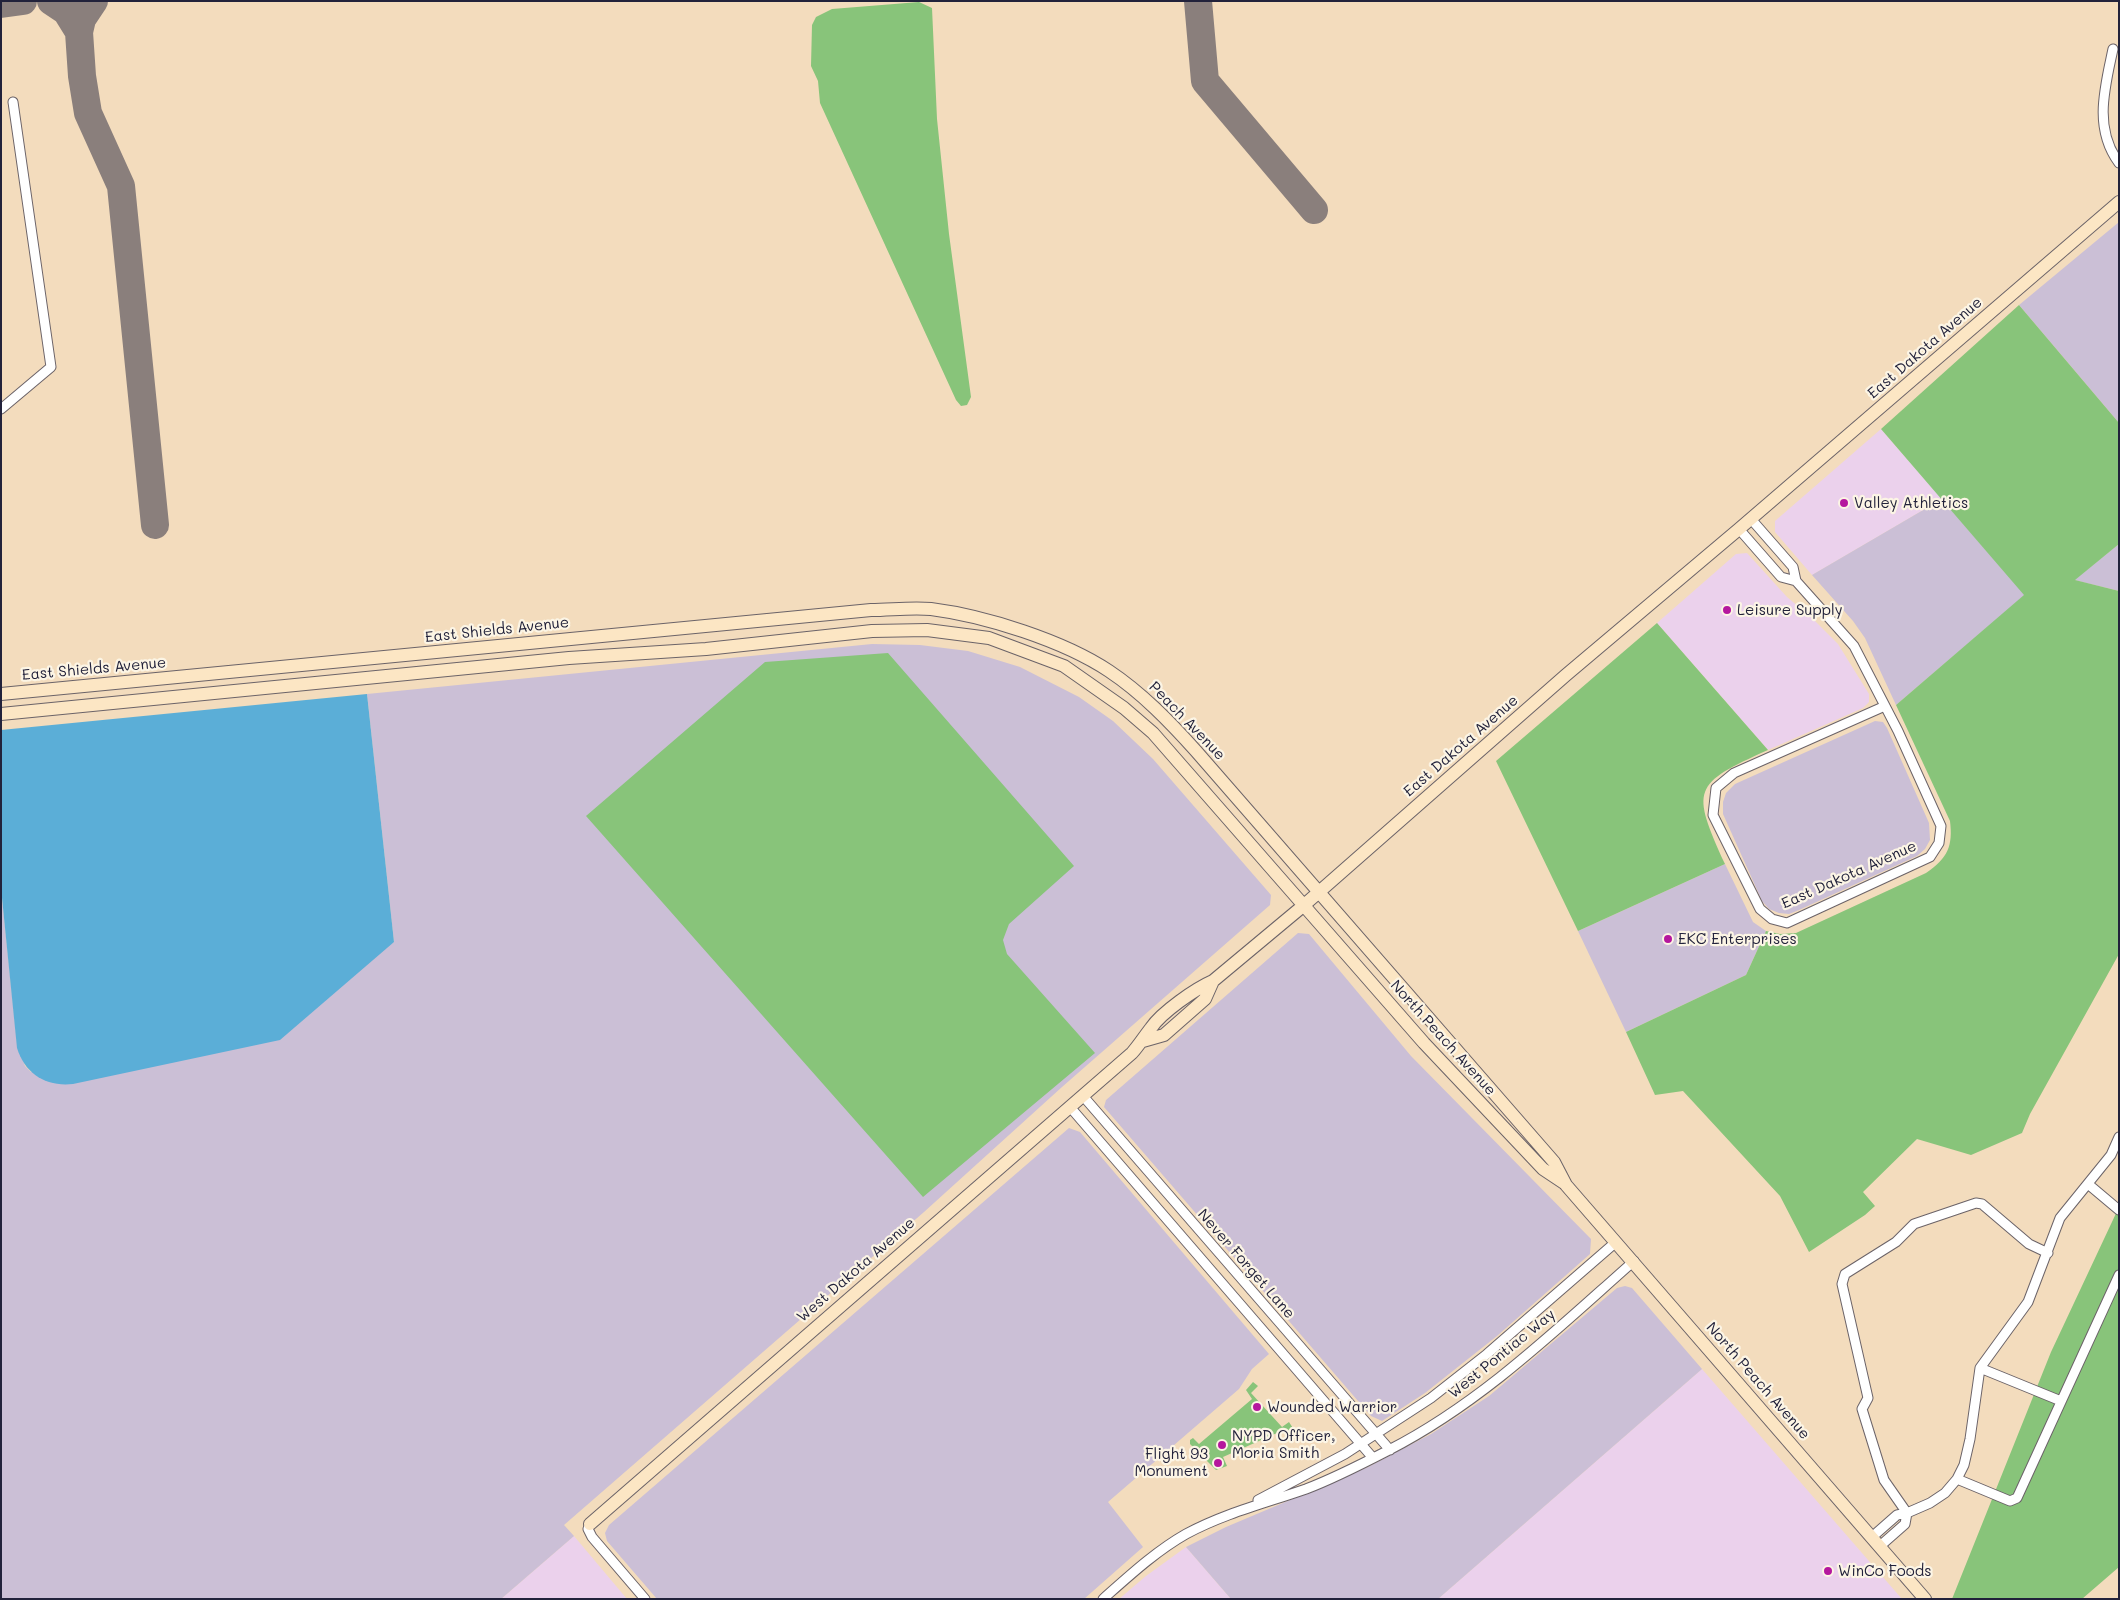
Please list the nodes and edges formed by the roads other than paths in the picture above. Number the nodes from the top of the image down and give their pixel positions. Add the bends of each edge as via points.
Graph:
1 (2113, 49) dead end
2 (13, 102) dead end
3 (2119, 163) edge
4 (2119, 202) edge
5 (1, 409) edge
6 (1751, 519) junction
7 (1739, 530) junction
8 (1796, 581) junction
9 (826, 614) junction
10 (995, 622) joint
11 (829, 636) junction
12 (1, 694) edge
13 (1885, 706) junction
14 (1, 714) edge
15 (1319, 891) junction
16 (1303, 906) junction
17 (1083, 1096) junction
18 (1070, 1107) junction
19 (2119, 1137) edge
20 (1566, 1184) junction
21 (2088, 1184) junction
22 (2119, 1210) edge
23 (1616, 1242) junction
24 (2048, 1253) junction
25 (1634, 1262) junction
26 (2119, 1275) edge
27 (1980, 1368) junction
28 (2061, 1401) junction
29 (1376, 1434) junction
30 (1361, 1444) junction
31 (1390, 1450) junction
32 (1373, 1458) junction
33 (1957, 1479) junction
34 (1240, 1510) junction
35 (1907, 1514) junction
36 (590, 1524) joint
37 (1876, 1541) junction
38 (645, 1599) edge
39 (1103, 1599) edge
40 (1925, 1599) edge

1 - 3 street via 2102,115 2108,144
2 - 5 street via 51,366
4 - 6 main road, East Dakota Avenue
6 - 7 main road, East Dakota Avenue
6 - 8 street, East Dakota Avenue via 1793,567
7 - 8 street, East Dakota Avenue via 1781,577
7 - 15 main road, East Dakota Avenue via 1566,675
8 - 13 street, East Dakota Avenue via 1854,646
9 - 10 main road, East Shields Avenue via 931,609
9 - 11 main road
9 - 12 main road, East Shields Avenue
10 - 15 main road, Peach Avenue via 1070,650 1109,671 1144,697 1196,750
11 - 14 main road
11 - 16 main road via 926,630 989,638 1064,666 1124,708 1153,733
13 - 13 street, East Dakota Avenue via 1941,826 1939,843 1930,857 1796,919 1787,923 1772,919 1760,909 1713,815 1716,788 1734,773
15 - 16 main road, West Dakota Avenue
15 - 20 main road, North Peach Avenue via 1554,1162
16 - 17 main road, West Dakota Avenue via 1213,981 1205,999 1164,1035 1143,1041
16 - 20 main road, North Peach Avenue via 1424,1043 1543,1169
17 - 18 main road, West Dakota Avenue
17 - 29 street, Never Forget Lane
18 - 30 street, Never Forget Lane
18 - 36 main road, West Dakota Avenue
19 - 21 street via 2111,1155
20 - 23 main road, North Peach Avenue
21 - 22 street
21 - 24 street via 2060,1218
23 - 25 main road, North Peach Avenue
23 - 29 street, West Pontiac Way via 1487,1354 1431,1398
24 - 27 street via 2028,1302
24 - 35 street via 2029,1244 1982,1204 1976,1203 1914,1224 1896,1242 1846,1274 1842,1284 1868,1398 1862,1409 1884,1480
25 - 31 street, West Pontiac Way via 1480,1393
25 - 37 main road, North Peach Avenue
26 - 28 street
27 - 28 street
27 - 33 street via 1970,1439
28 - 33 street via 2017,1498 2010,1501
29 - 30 street, West Pontiac Way
29 - 31 street, Never Forget Lane
30 - 32 street, Never Forget Lane
30 - 34 street, West Pontiac Way
31 - 32 street, West Pontiac Way
32 - 34 street, West Pontiac Way via 1307,1488
33 - 35 street via 1930,1504
34 - 39 street, West Pontiac Way via 1170,1544
35 - 37 street via 1905,1524
36 - 38 street via 588,1529 592,1537
37 - 40 main road, North Peach Avenue

